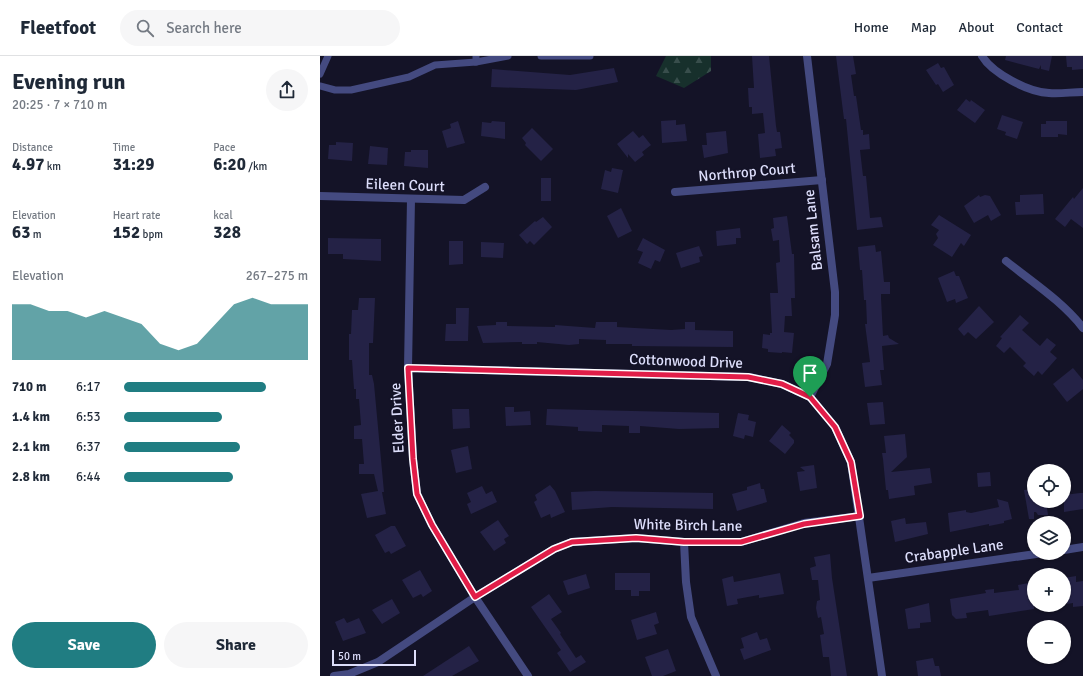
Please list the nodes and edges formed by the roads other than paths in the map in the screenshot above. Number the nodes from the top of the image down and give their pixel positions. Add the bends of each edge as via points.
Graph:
1 (328, 56) edge
2 (508, 56) edge
3 (541, 56) edge
4 (590, 56) edge
5 (807, 56) edge
6 (982, 56) edge
7 (476, 59) edge
8 (442, 60) edge
9 (320, 74) edge
10 (320, 86) edge
11 (1083, 92) edge
12 (822, 180) junction
13 (485, 187) dead end
14 (675, 192) dead end
15 (320, 196) edge
16 (411, 199) junction
17 (1006, 261) dead end
18 (1083, 328) edge
19 (408, 368) junction
20 (810, 397) junction
21 (860, 516) junction
22 (684, 542) junction
23 (1083, 547) edge
24 (1071, 549) edge
25 (1027, 555) edge
26 (868, 578) junction
27 (475, 597) junction
28 (334, 676) edge
29 (528, 676) edge
30 (716, 676) edge
31 (882, 676) edge

1 - 9 lane
2 - 7 lane
3 - 4 lane
5 - 12 street, Balsam Lane
6 - 11 street via 986,62 1017,84 1048,94
7 - 8 lane
8 - 10 lane via 409,77 351,90 335,90
12 - 14 street, Northrop Court
12 - 20 street, Balsam Lane via 835,292 835,315 827,364
13 - 16 street, Eileen Court via 464,200
15 - 16 street, Eileen Court
16 - 19 street, Elder Drive
17 - 18 street via 1058,303
19 - 20 street, Cottonwood Drive via 748,377 782,384
19 - 27 street, Elder Drive via 417,494 432,525
20 - 21 street, Cottonwood Drive via 835,427 851,462
21 - 22 street, White Birch Lane via 804,524 741,542
21 - 26 street, Cottonwood Drive
22 - 27 street, White Birch Lane via 636,538 572,542 554,549
22 - 30 street via 691,617
23 - 24 street
25 - 26 street, Crabapple Lane
26 - 31 street, Cottonwood Drive
27 - 28 street, White Birch Lane via 378,662 349,674
27 - 29 street, Elder Drive

